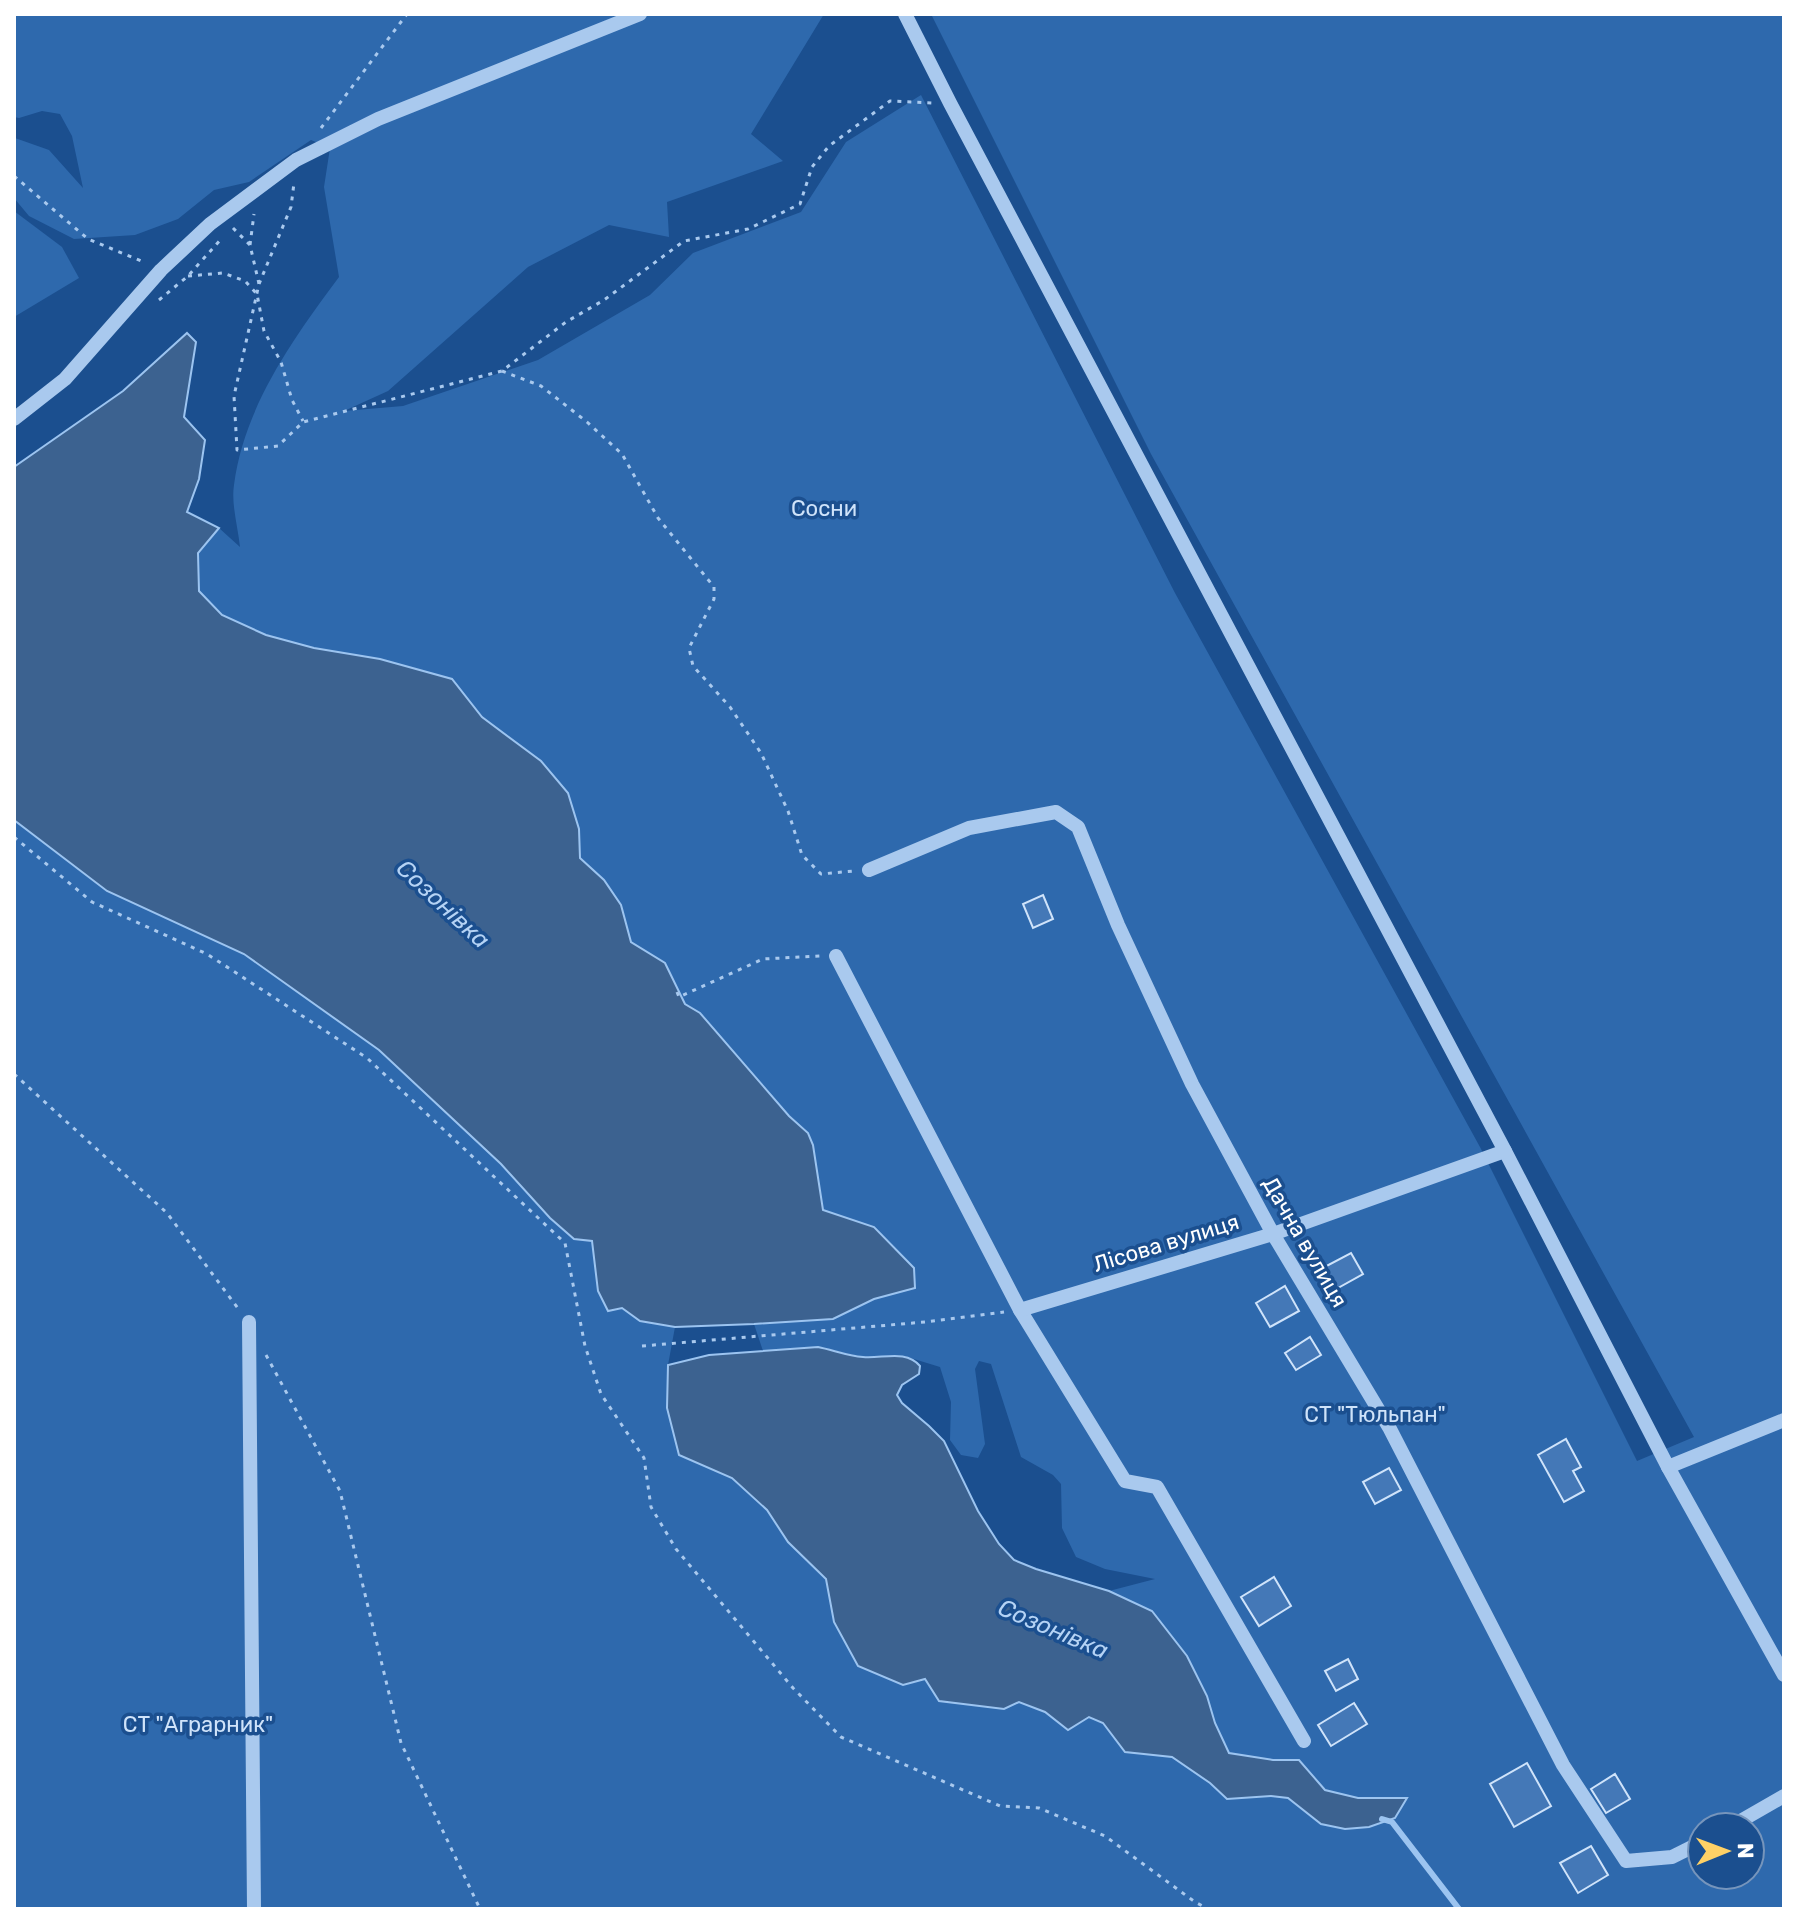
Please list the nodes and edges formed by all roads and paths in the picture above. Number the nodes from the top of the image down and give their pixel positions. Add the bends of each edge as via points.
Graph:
1 (407, 14) edge
2 (640, 14) edge
3 (905, 14) edge
4 (950, 103) junction
5 (314, 136) dead end
6 (296, 160) junction
7 (14, 176) edge
8 (256, 190) junction
9 (210, 224) junction
10 (250, 245) junction
11 (161, 270) junction
12 (188, 276) dead end
13 (259, 284) junction
14 (257, 294) junction
15 (502, 371) junction
16 (14, 419) edge
17 (303, 422) junction
18 (14, 837) edge
19 (869, 870) joint
20 (836, 956) joint
21 (677, 992) dead end
22 (14, 1074) edge
23 (1505, 1151) junction
24 (1273, 1234) junction
25 (1020, 1310) junction
26 (249, 1322) joint
27 (642, 1346) dead end
28 (264, 1350) dead end
29 (1784, 1420) edge
30 (1668, 1467) junction
31 (1784, 1675) edge
32 (1304, 1741) dead end
33 (1784, 1796) edge
34 (1758, 1811) edge
35 (1686, 1850) edge
36 (254, 1909) edge
37 (480, 1909) edge
38 (1208, 1909) edge

1 - 5 path
2 - 6 street via 378,119
3 - 4 street
4 - 15 path via 890,101 829,146 812,167 800,204 748,229 684,241
4 - 23 street
6 - 8 street
6 - 13 path via 291,207
7 - 11 path via 88,239
8 - 9 street
8 - 10 path
9 - 10 path via 232,227
9 - 11 street
10 - 13 path
11 - 16 street via 65,379
12 - 14 path via 223,273 245,281
13 - 14 path
14 - 17 path via 264,331
14 - 17 path via 234,396 237,450 278,446
15 - 17 path
15 - 19 path via 541,386 622,454 658,518 714,587 714,599 689,648 693,666 761,753 802,855 821,874
18 - 38 path via 92,902 207,954 367,1058 565,1243 585,1346 601,1394 644,1458 651,1507 685,1561 841,1737 1000,1806 1039,1808 1105,1836
19 - 24 street, Дачна вулиця via 969,828 1056,812 1078,827 1192,1084
20 - 21 path via 763,959 679,997
20 - 25 street
22 - 26 path via 167,1213
23 - 24 street, Лісова вулиця
23 - 30 street
24 - 25 street, Лісова вулиця
24 - 35 street, Дачна вулиця via 1390,1429 1563,1765 1626,1861 1672,1857
25 - 27 path
25 - 32 street via 1125,1481 1157,1487
26 - 36 street
28 - 37 path via 340,1491 401,1743
29 - 30 street
30 - 31 street
33 - 34 street

